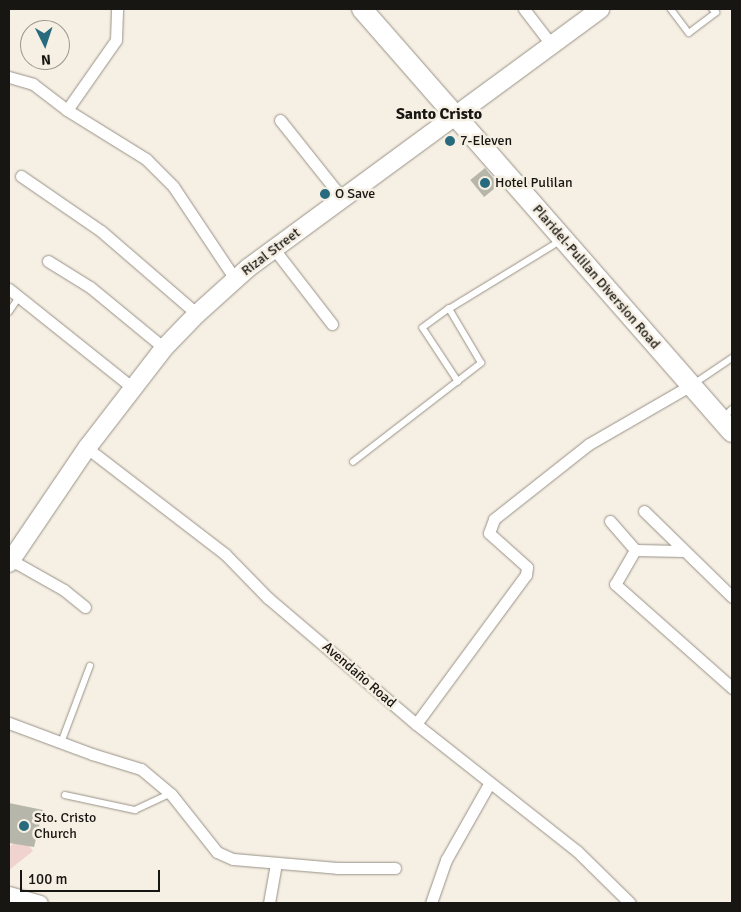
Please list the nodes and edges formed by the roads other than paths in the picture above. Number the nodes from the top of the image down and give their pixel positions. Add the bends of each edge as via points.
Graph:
1 (117, 9) edge
2 (362, 9) edge
3 (524, 9) edge
4 (600, 9) edge
5 (671, 9) edge
6 (712, 9) edge
7 (552, 44) junction
8 (9, 77) edge
9 (67, 110) junction
10 (453, 115) junction
11 (280, 120) dead end
12 (21, 176) dead end
13 (342, 198) junction
14 (563, 239) junction
15 (274, 249) junction
16 (48, 261) dead end
17 (235, 279) junction
18 (9, 289) edge
19 (19, 297) junction
20 (449, 309) junction
21 (9, 312) edge
22 (197, 314) junction
23 (332, 324) dead end
24 (164, 348) junction
25 (732, 358) edge
26 (458, 381) junction
27 (691, 385) junction
28 (133, 388) junction
29 (728, 420) edge
30 (86, 448) junction
31 (353, 462) dead end
32 (644, 511) dead end
33 (610, 521) dead end
34 (636, 550) junction
35 (683, 551) junction
36 (10, 561) edge
37 (732, 597) edge
38 (85, 607) dead end
39 (90, 666) dead end
40 (732, 688) edge
41 (9, 723) edge
42 (416, 724) junction
43 (61, 743) junction
44 (489, 784) junction
45 (171, 794) junction
46 (65, 796) dead end
47 (276, 864) junction
48 (395, 868) dead end
49 (9, 894) edge
50 (40, 903) edge
51 (269, 903) edge
52 (431, 903) edge
53 (630, 903) edge

1 - 9 street via 119,26 116,40
2 - 10 highway, Plaridel-Pulilan Diversion Road
3 - 7 street
4 - 7 main road, Rizal Street
5 - 6 lane via 690,33 716,13
7 - 10 main road, Rizal Street
8 - 9 street via 33,84
9 - 17 street via 146,159 173,186
10 - 13 main road, Rizal Street
10 - 14 highway, Plaridel-Pulilan Diversion Road
11 - 13 street
12 - 22 street via 107,236
13 - 15 main road, Rizal Street
14 - 20 lane
14 - 27 highway, Plaridel-Pulilan Diversion Road
15 - 17 main road, Rizal Street
15 - 23 street
16 - 24 street via 90,287
17 - 22 main road, Rizal Street
18 - 19 street
19 - 21 lane
19 - 28 street
20 - 26 lane via 481,362
20 - 26 lane via 423,328
22 - 24 main road, Rizal Street
24 - 28 main road, Rizal Street
25 - 27 lane
26 - 31 lane
27 - 29 highway, Plaridel-Pulilan Diversion Road
27 - 42 street via 589,444 494,519 489,533 526,567 526,575
28 - 30 main road, Rizal Street
30 - 36 main road, Rizal Street
30 - 42 street, Avendaño Road via 225,554 268,598
32 - 35 street
33 - 34 street
34 - 35 street
34 - 40 street via 615,584
35 - 37 street
36 - 38 street via 64,590
39 - 43 lane
41 - 43 street
42 - 44 street, Avendaño Road
43 - 45 street via 141,769
44 - 52 street via 446,860
44 - 53 street, Avendaño Road via 577,851
45 - 46 lane via 135,810
45 - 47 street via 217,852 233,859
47 - 48 street
47 - 51 street
49 - 50 main road

